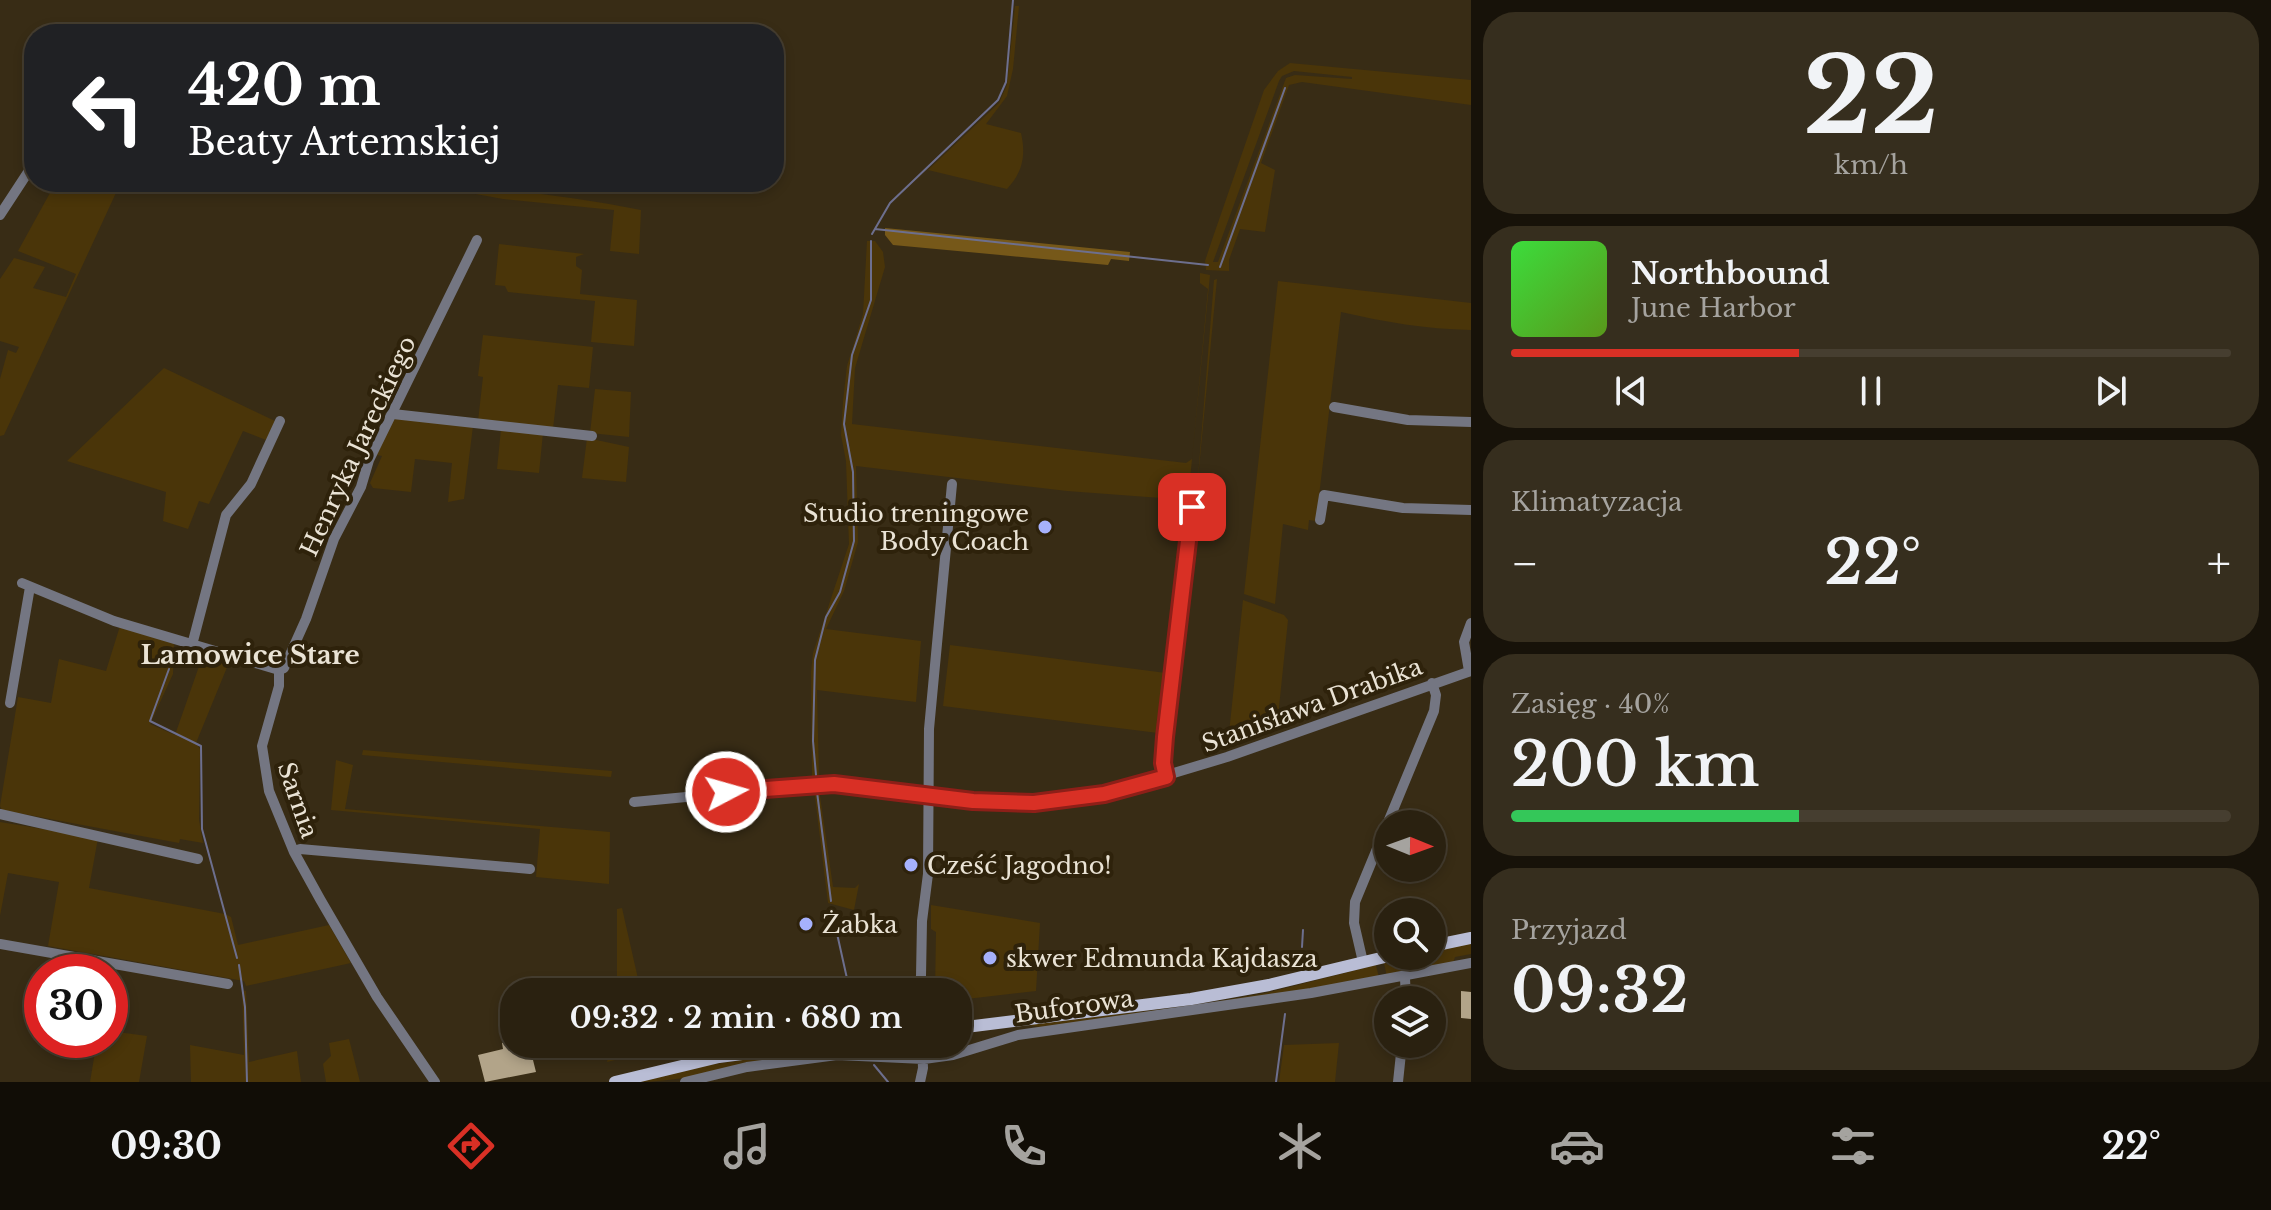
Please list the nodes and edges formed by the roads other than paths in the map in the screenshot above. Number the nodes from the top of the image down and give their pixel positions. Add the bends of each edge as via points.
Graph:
1 (24, 178) edge
2 (0, 215) edge
3 (477, 240) dead end
4 (1334, 407) dead end
5 (393, 414) junction
6 (280, 421) dead end
7 (1471, 422) edge
8 (592, 436) dead end
9 (952, 484) dead end
10 (1192, 507) dead end
11 (1471, 510) edge
12 (1320, 520) dead end
13 (1471, 623) edge
14 (192, 645) junction
15 (279, 670) junction
16 (1470, 671) edge
17 (1432, 683) junction
18 (10, 703) dead end
19 (1166, 777) junction
20 (929, 795) junction
21 (634, 802) dead end
22 (0, 814) edge
23 (294, 852) junction
24 (198, 859) dead end
25 (530, 869) dead end
26 (1471, 938) edge
27 (1446, 943) edge
28 (0, 944) edge
29 (1374, 959) edge
30 (1363, 962) junction
31 (1471, 963) edge
32 (921, 976) edge
33 (1405, 978) junction
34 (228, 984) dead end
35 (1405, 986) edge
36 (972, 1026) edge
37 (715, 1058) edge
38 (1401, 1058) edge
39 (924, 1059) junction
40 (435, 1082) edge
41 (615, 1082) edge
42 (685, 1082) edge
43 (920, 1082) edge
44 (1398, 1082) edge

1 - 2 street
3 - 5 street, Henryka Jareckiego
4 - 7 street via 1429,422
5 - 8 street
5 - 15 street, Henryka Jareckiego
6 - 14 street via 251,484 226,515
9 - 20 street via 929,729
10 - 19 street via 1165,737
11 - 12 street via 1403,508 1324,495
13 - 16 street via 1464,642
14 - 15 street
14 - 18 street via 105,618 26,585
15 - 23 street, Sarnia via 263,738 263,762
16 - 17 street, Stanisława Drabika
17 - 19 street, Stanisława Drabika
17 - 30 street via 1434,711 1355,902
19 - 20 street, Stanisława Drabika via 1104,794 1034,803
20 - 21 street, Stanisława Drabika via 820,784
20 - 32 street
22 - 24 street
23 - 25 street
23 - 40 street, Sarnia via 377,997
26 - 27 main road
28 - 34 street
29 - 30 main road, Buforowa
30 - 36 main road, Buforowa via 1191,999
31 - 33 street, Buforowa
33 - 35 street
33 - 39 street, Buforowa via 1018,1035
37 - 41 main road
38 - 44 street
39 - 42 street, Buforowa via 837,1055
39 - 43 street

